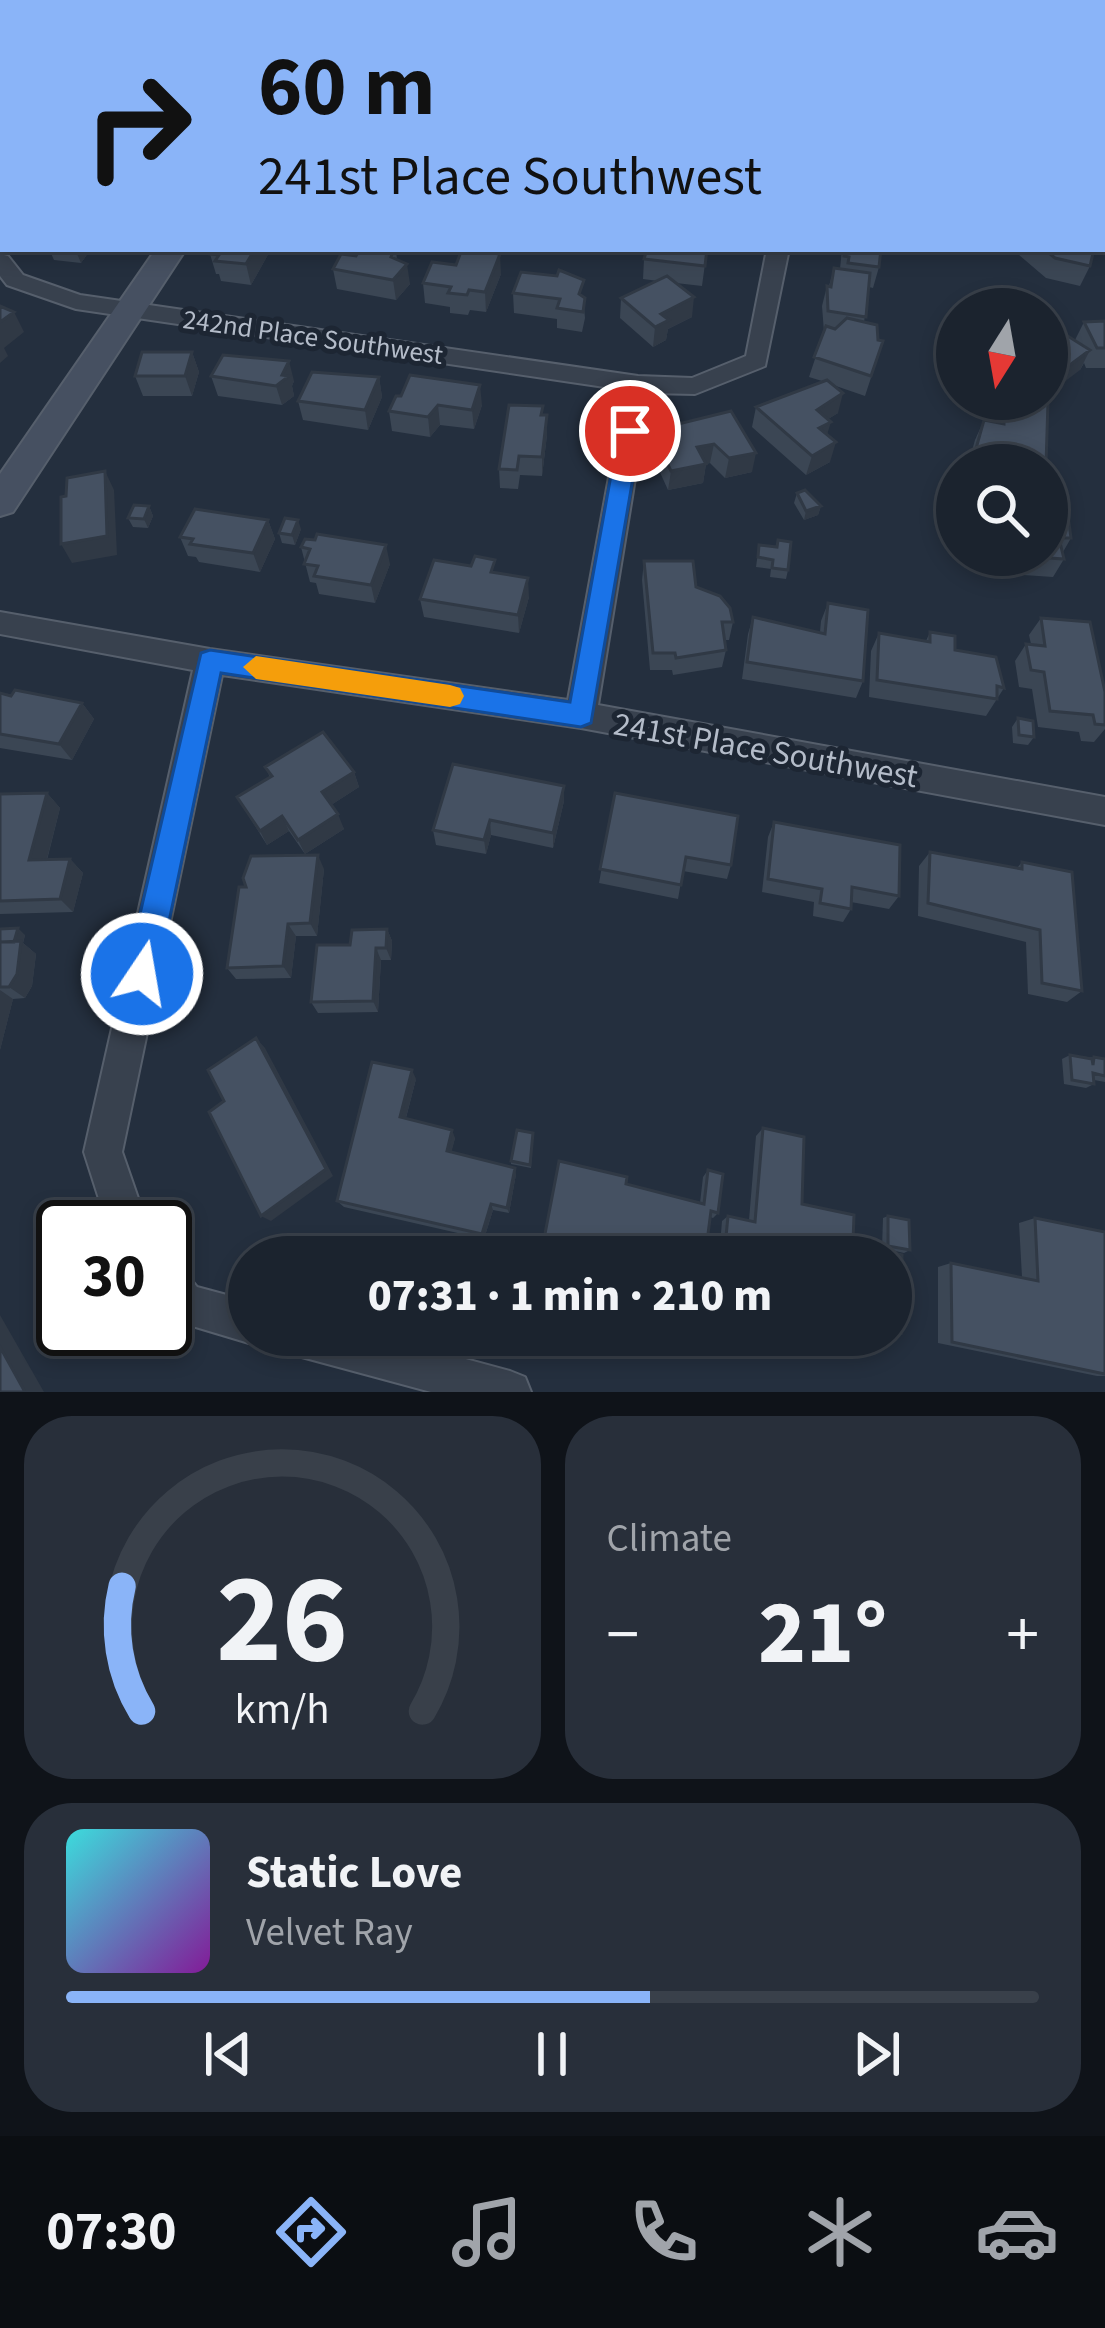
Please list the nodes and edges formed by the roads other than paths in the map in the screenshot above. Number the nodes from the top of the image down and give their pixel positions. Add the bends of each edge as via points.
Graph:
1 (169, 252) edge
2 (777, 252) edge
3 (0, 260) edge
4 (131, 311) junction
5 (638, 384) junction
6 (0, 502) edge
7 (0, 623) edge
8 (210, 661) junction
9 (581, 715) junction
10 (1105, 811) edge
11 (119, 1200) edge
12 (192, 1306) edge
13 (228, 1316) edge
14 (365, 1356) edge
15 (457, 1385) edge
16 (510, 1392) edge

1 - 4 main road
2 - 5 street, 242nd Place Southwest via 757,360 695,386
3 - 4 street, 242nd Place Southwest via 15,280 44,294
4 - 5 street, 242nd Place Southwest
4 - 6 main road
5 - 9 street
7 - 8 street, 241st Place Southwest
8 - 9 street, 241st Place Southwest
8 - 11 street via 103,1152
9 - 10 street, 241st Place Southwest
12 - 13 street
14 - 15 street
15 - 16 street

